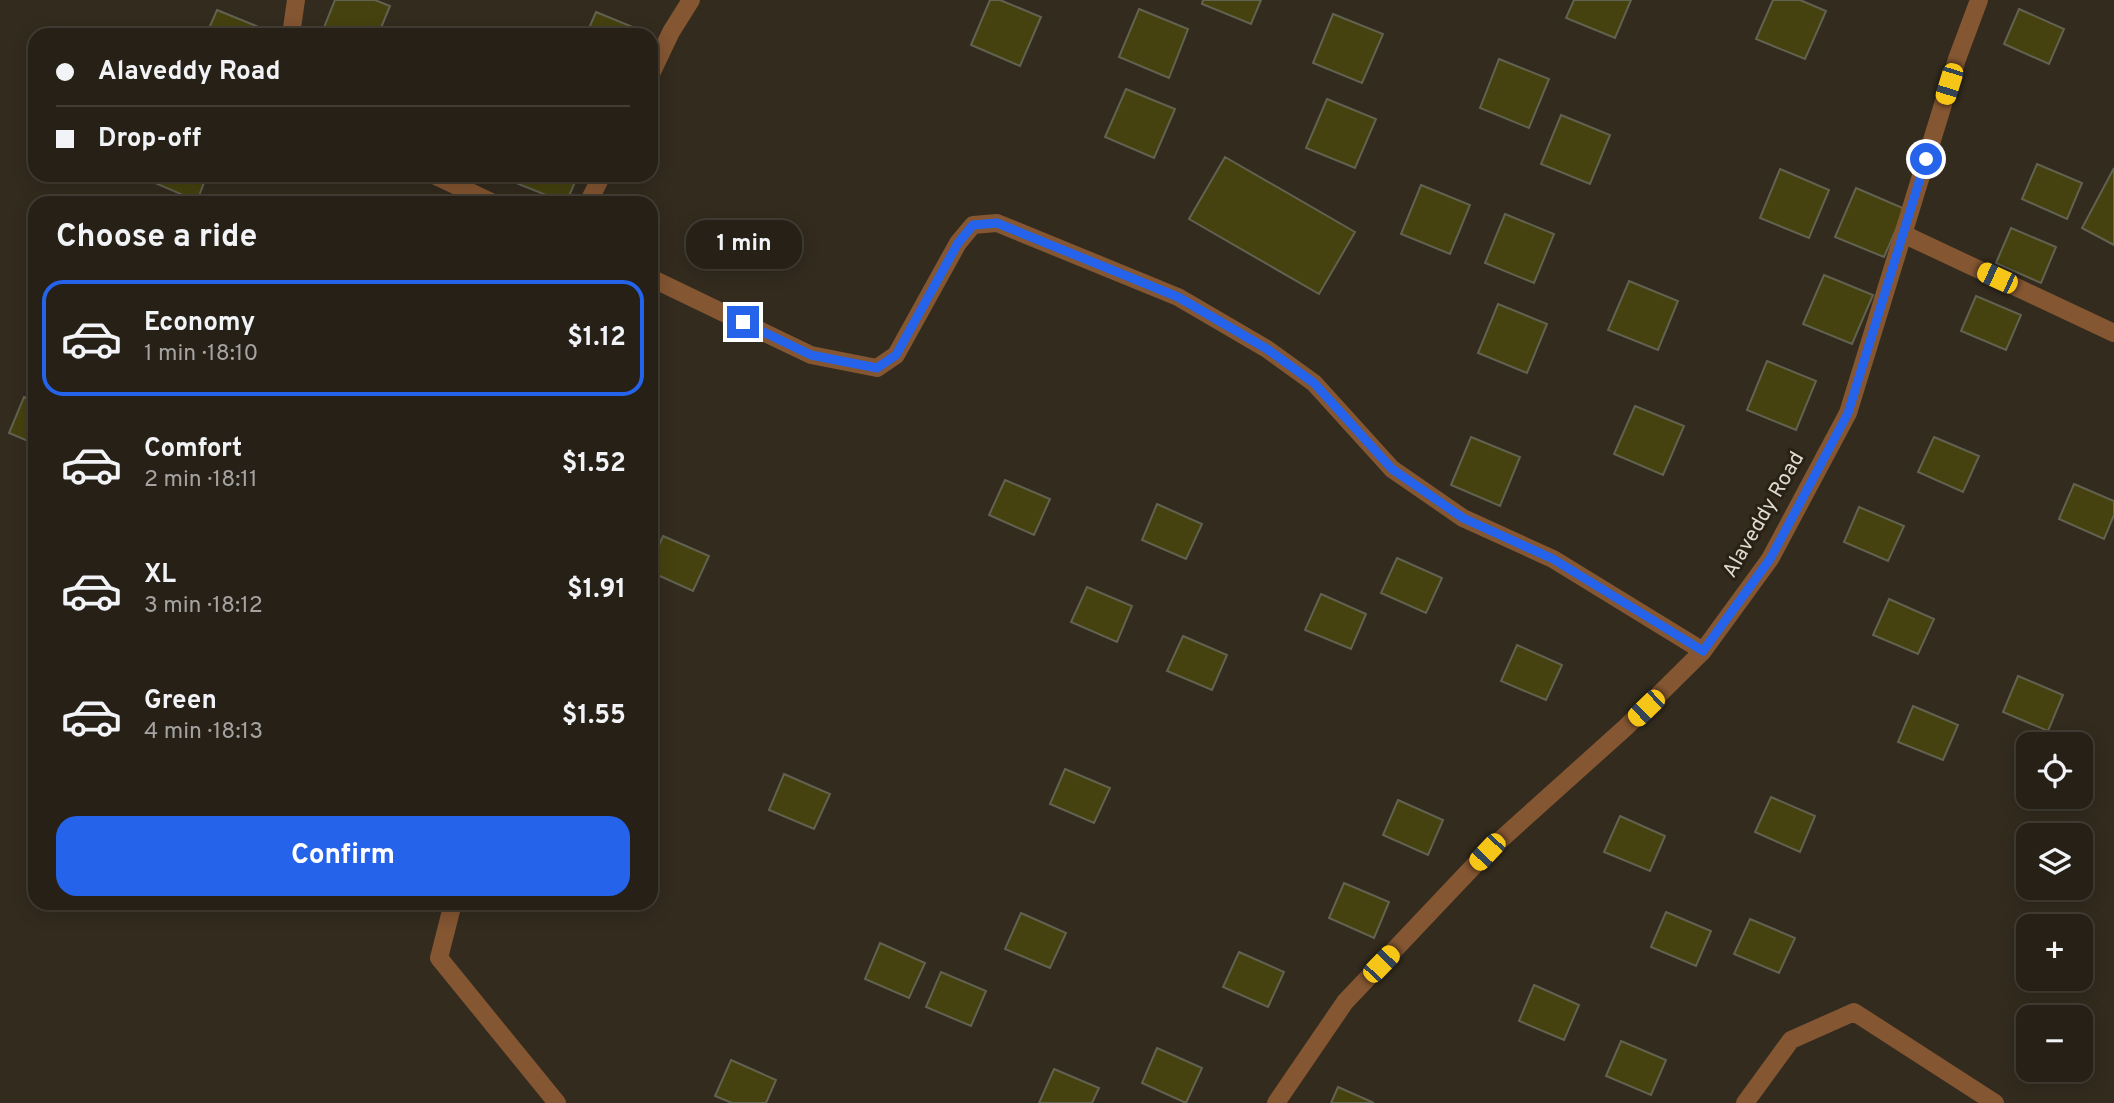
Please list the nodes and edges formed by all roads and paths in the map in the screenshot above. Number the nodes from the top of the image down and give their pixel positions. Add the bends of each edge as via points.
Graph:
1 (296, 0) edge
2 (691, 0) edge
3 (1979, 0) edge
4 (292, 28) edge
5 (658, 59) edge
6 (449, 182) edge
7 (478, 196) edge
8 (1903, 234) junction
9 (658, 281) edge
10 (2114, 333) edge
11 (1703, 651) junction
12 (451, 910) edge
13 (556, 1103) edge
14 (1276, 1103) edge
15 (1745, 1103) edge
16 (1995, 1103) edge

1 - 4 street
2 - 5 street
3 - 8 street, Alaveddy Road
6 - 7 street
8 - 10 street
8 - 11 street, Alaveddy Road via 1848,413 1770,559
9 - 11 street via 811,355 877,368 896,355 958,243 973,225 997,223 1178,297 1267,349 1314,383 1392,469 1463,518 1553,559
11 - 14 street, Alaveddy Road via 1487,852 1411,932 1345,1002
12 - 13 street via 439,958
15 - 16 street via 1791,1040 1854,1012

